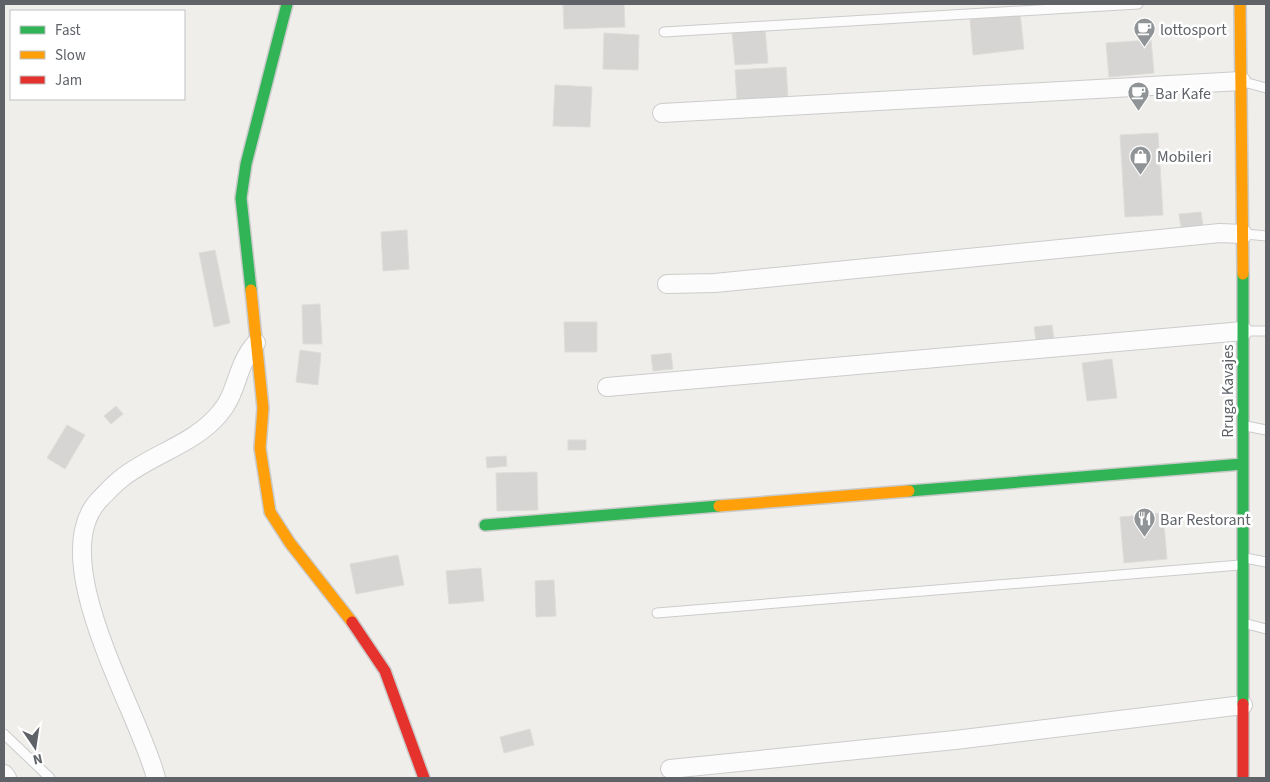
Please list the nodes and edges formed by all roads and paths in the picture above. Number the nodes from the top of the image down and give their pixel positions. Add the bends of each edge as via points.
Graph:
1 (287, 4) edge
2 (1138, 4) edge
3 (1240, 4) edge
4 (664, 32) dead end
5 (1241, 81) junction
6 (1266, 88) edge
7 (662, 113) dead end
8 (1243, 234) junction
9 (1266, 236) edge
10 (667, 284) dead end
11 (1243, 331) junction
12 (1266, 331) edge
13 (256, 343) junction
14 (607, 388) dead end
15 (1243, 425) junction
16 (1266, 430) edge
17 (1243, 464) junction
18 (485, 525) dead end
19 (1243, 561) junction
20 (1266, 562) edge
21 (657, 613) dead end
22 (1242, 623) junction
23 (1266, 629) edge
24 (1242, 704) junction
25 (4, 734) edge
26 (670, 769) dead end
27 (4, 774) edge
28 (7, 778) edge
29 (50, 778) edge
30 (156, 778) edge
31 (424, 778) edge
32 (1243, 778) edge

1 - 13 street via 246,164 241,198
2 - 4 lane
3 - 5 street, Rruga Kavajes
5 - 6 lane
5 - 7 street
5 - 8 street, Rruga Kavajes
8 - 9 lane
8 - 10 street via 1220,233 715,283
8 - 11 street, Rruga Kavajes
11 - 12 lane
11 - 14 street
11 - 15 street, Rruga Kavajes
13 - 30 street via 245,356 220,414 199,432 122,477 98,500 87,522 82,550 85,582 96,623
13 - 31 street via 263,408 260,448 270,512 290,543 365,638 385,671
15 - 16 lane
15 - 17 street, Rruga Kavajes
17 - 18 street
17 - 19 street, Rruga Kavajes
19 - 20 lane
19 - 21 lane
19 - 22 street, Rruga Kavajes
22 - 23 lane
22 - 24 street, Rruga Kavajes
24 - 26 street via 955,740
24 - 32 street, Rruga Kavajes
25 - 29 lane
27 - 28 street

